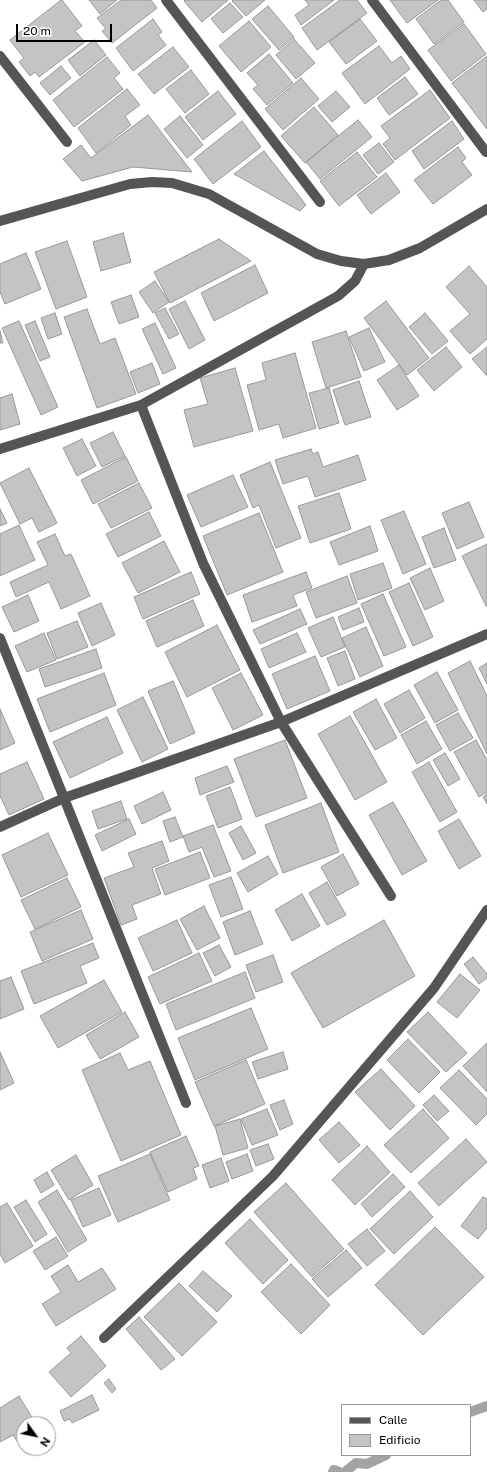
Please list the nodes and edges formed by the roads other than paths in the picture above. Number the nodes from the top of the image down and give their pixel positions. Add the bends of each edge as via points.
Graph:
1 (166, 0) edge
2 (372, 0) edge
3 (0, 56) edge
4 (67, 142) dead end
5 (486, 152) dead end
6 (320, 202) dead end
7 (487, 209) edge
8 (0, 221) edge
9 (364, 264) junction
10 (141, 405) junction
11 (0, 449) edge
12 (487, 634) edge
13 (0, 638) edge
14 (281, 722) junction
15 (64, 798) junction
16 (0, 827) edge
17 (391, 896) dead end
18 (487, 910) edge
19 (186, 1103) dead end
20 (104, 1338) dead end

1 - 6 street
2 - 5 street
3 - 4 street
7 - 9 street via 420,248 389,260
8 - 9 street via 130,184 172,183 209,194 317,254
9 - 10 street via 355,281 338,296
10 - 11 street
10 - 14 street via 203,563
12 - 14 street
13 - 15 street
14 - 15 street
14 - 17 street
15 - 16 street
15 - 19 street
18 - 20 street via 434,988 273,1176

